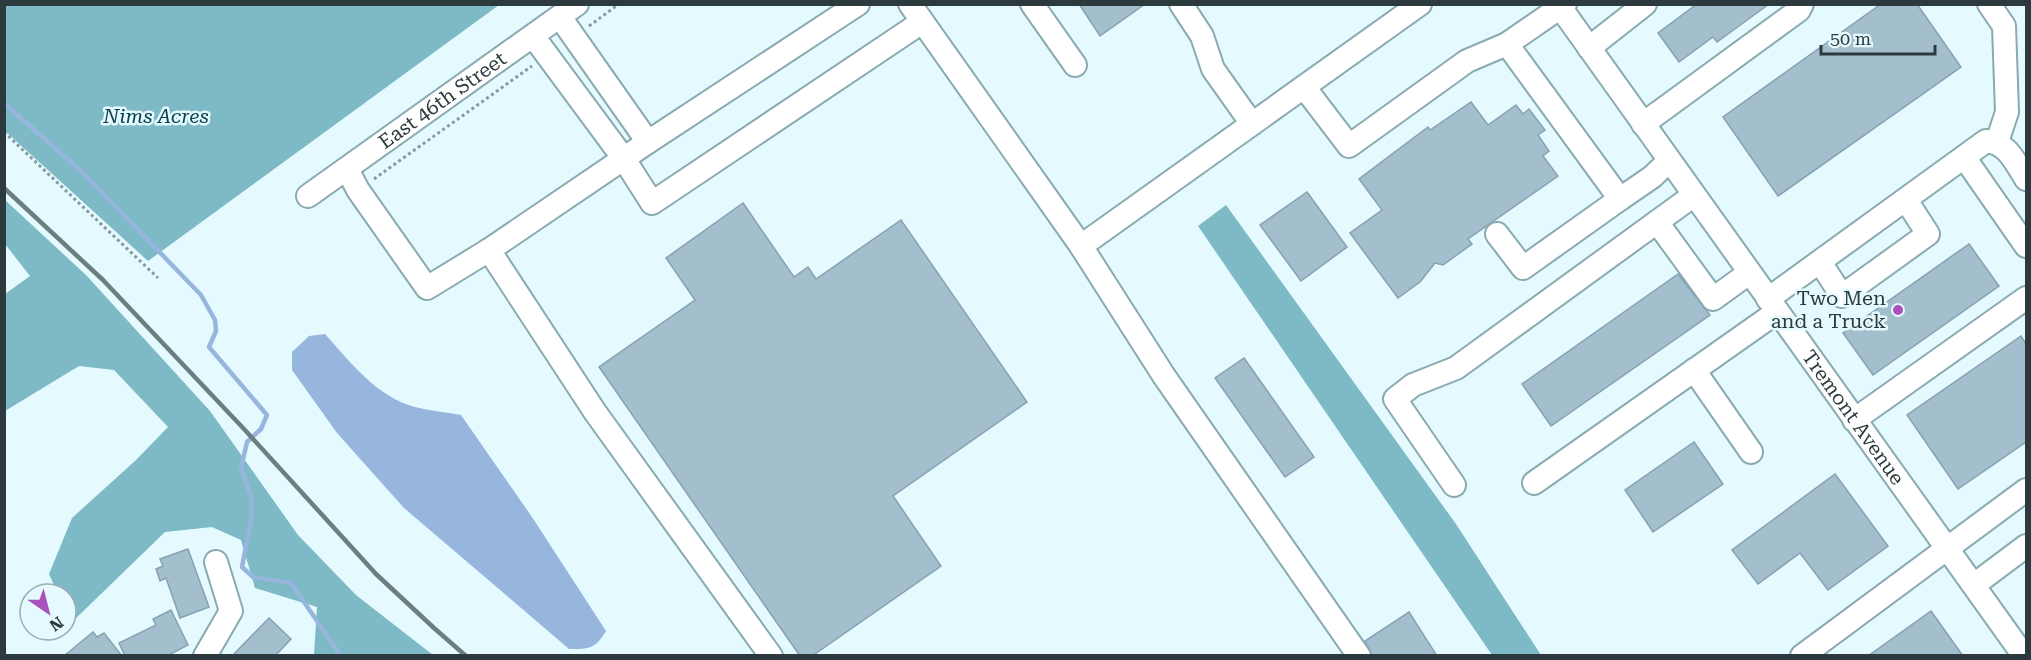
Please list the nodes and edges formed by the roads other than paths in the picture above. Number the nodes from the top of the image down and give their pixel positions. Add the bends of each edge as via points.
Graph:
1 (858, 4) edge
2 (1032, 4) edge
3 (1180, 4) edge
4 (1420, 4) edge
5 (1645, 4) edge
6 (1802, 4) edge
7 (1989, 4) edge
8 (1561, 6) edge
9 (568, 11) edge
10 (916, 13) edge
11 (533, 36) junction
12 (1507, 44) junction
13 (1588, 48) junction
14 (1075, 65) dead end
15 (1304, 87) junction
16 (1252, 124) junction
17 (1643, 124) junction
18 (648, 142) junction
19 (1998, 142) junction
20 (1964, 157) junction
21 (624, 159) junction
22 (1669, 161) junction
23 (347, 169) junction
24 (2026, 179) edge
25 (1694, 195) junction
26 (308, 196) dead end
27 (1620, 199) junction
28 (1906, 200) junction
29 (1658, 222) junction
30 (1497, 234) dead end
31 (1081, 246) junction
32 (2026, 246) edge
33 (489, 250) junction
34 (1820, 262) junction
35 (1749, 273) junction
36 (2026, 298) edge
37 (1773, 306) junction
38 (1694, 370) junction
39 (1854, 420) junction
40 (1751, 452) dead end
41 (1534, 483) dead end
42 (1454, 486) dead end
43 (2026, 490) edge
44 (2026, 546) edge
45 (1946, 547) junction
46 (216, 562) dead end
47 (1974, 585) junction
48 (2024, 651) edge
49 (206, 656) edge
50 (771, 656) edge
51 (1359, 656) edge
52 (1802, 656) edge

1 - 18 street
2 - 14 street
3 - 16 street via 1202,36 1213,69
4 - 15 street
5 - 13 street
6 - 17 street
7 - 19 street via 2004,26 2007,112
8 - 12 street
8 - 13 street, Tremont Avenue
9 - 11 street, East 46th Street
9 - 18 street via 575,36
10 - 21 street via 652,203
10 - 31 street
11 - 21 street
11 - 23 street, East 46th Street
12 - 15 street via 1467,61 1348,146
12 - 27 street
13 - 17 street, Tremont Avenue
15 - 16 street
16 - 31 street
17 - 22 street, Tremont Avenue
18 - 21 street
19 - 20 street via 1986,141
19 - 24 street
20 - 28 street
20 - 32 street
21 - 33 street
22 - 25 street, Tremont Avenue
22 - 27 street
23 - 26 street, East 46th Street
23 - 33 street via 427,288
25 - 29 street
25 - 35 street, Tremont Avenue
27 - 30 street via 1523,268
28 - 34 street
28 - 34 street via 1928,234 1842,296
29 - 35 street via 1713,299
29 - 42 street via 1456,368 1413,385 1395,399
31 - 51 street via 1164,376
33 - 50 street via 595,411
34 - 37 street
35 - 37 street, Tremont Avenue
36 - 39 street
37 - 38 street
37 - 39 street, Tremont Avenue
38 - 40 street
38 - 41 street
39 - 45 street, Tremont Avenue
43 - 45 street
44 - 47 street
45 - 47 street, Tremont Avenue
45 - 52 street
46 - 49 street via 231,611
47 - 48 street, Tremont Avenue

